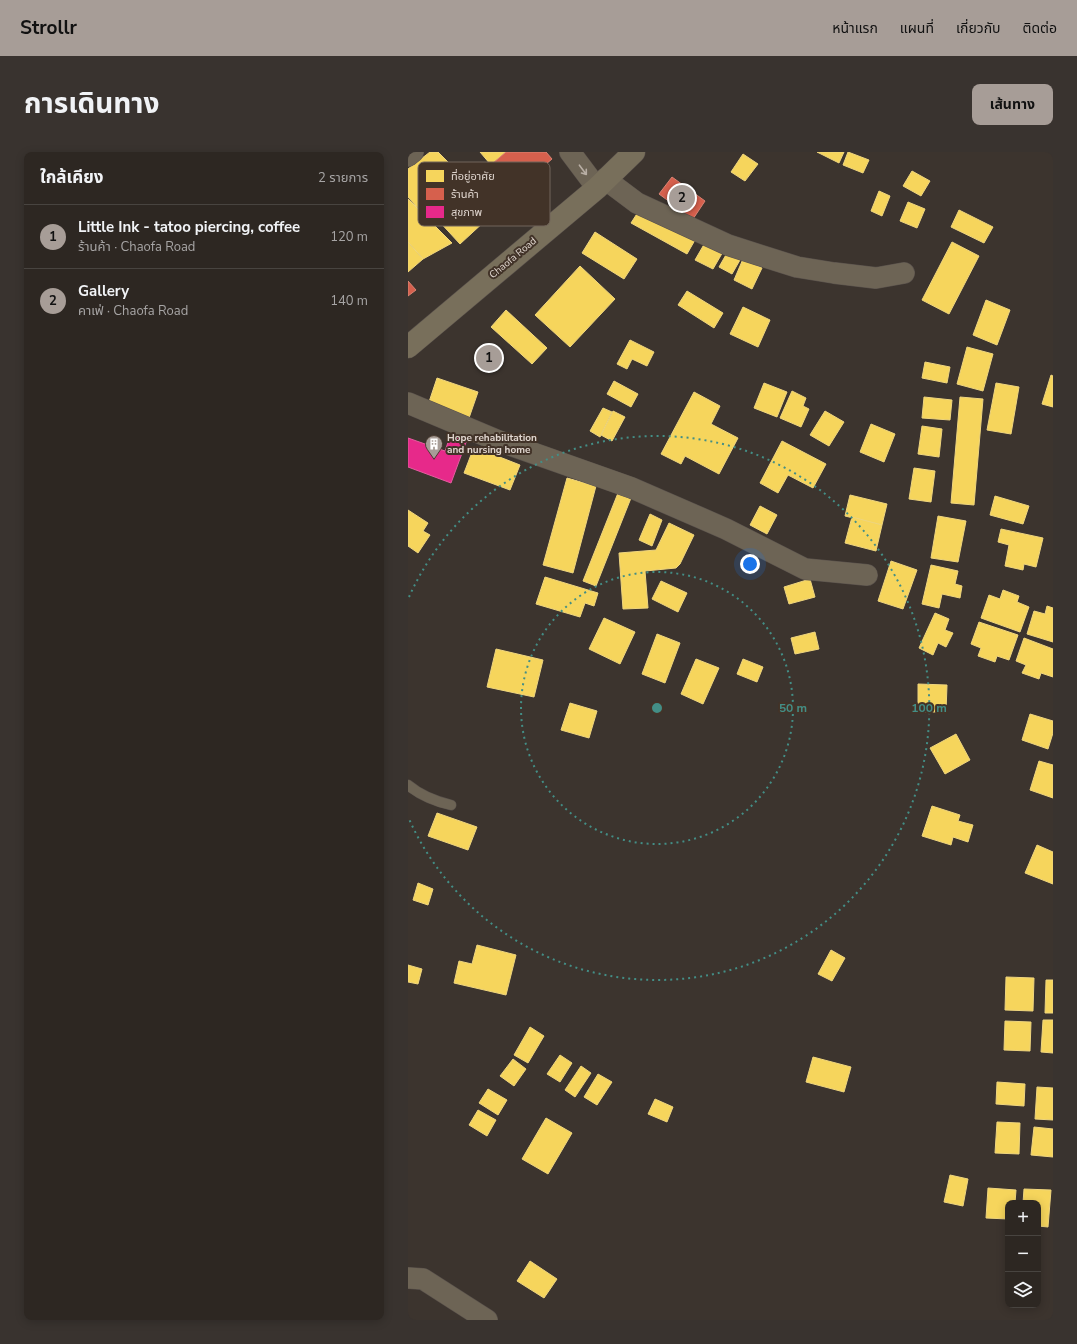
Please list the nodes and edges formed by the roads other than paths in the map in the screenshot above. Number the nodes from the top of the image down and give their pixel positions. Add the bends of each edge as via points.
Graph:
1 (413, 152) edge
2 (570, 152) edge
3 (634, 152) edge
4 (408, 156) edge
5 (601, 183) junction
6 (904, 273) dead end
7 (408, 347) edge
8 (408, 403) edge
9 (867, 575) dead end
10 (408, 785) edge
11 (451, 805) dead end
12 (408, 1278) edge
13 (487, 1320) edge

1 - 4 street
2 -> 5 street
3 - 5 main road, Chaofa Road
5 - 6 street via 637,203 728,245 797,267 876,278
5 - 7 main road, Chaofa Road
8 - 9 street via 496,440 632,488 726,529 805,569
10 - 11 lane via 434,801
12 - 13 street via 423,1279

